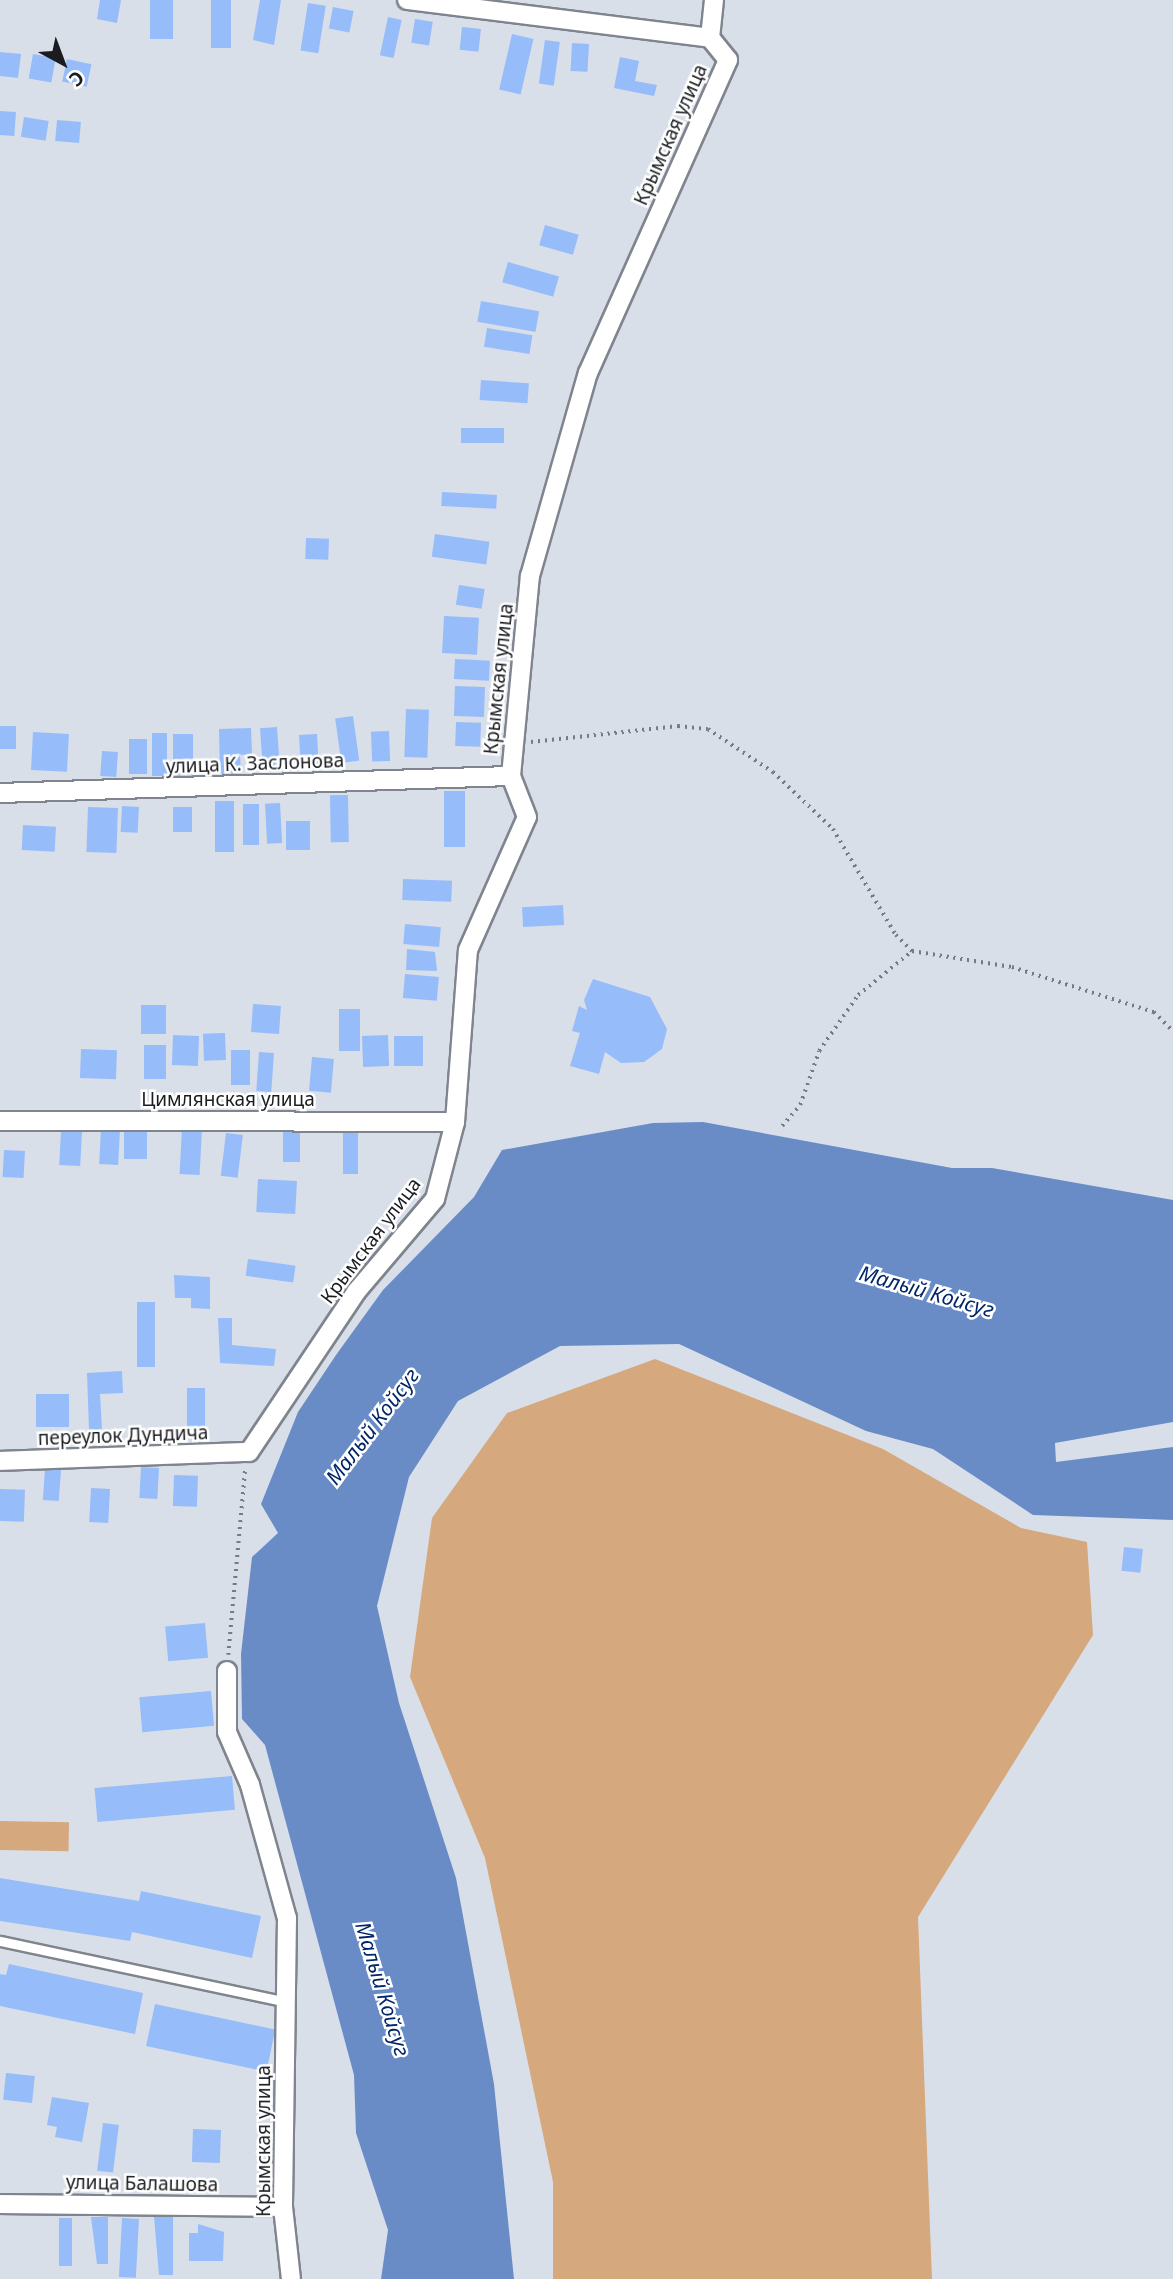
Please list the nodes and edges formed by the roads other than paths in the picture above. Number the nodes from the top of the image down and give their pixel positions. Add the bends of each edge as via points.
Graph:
1 (407, 0) edge
2 (714, 0) edge
3 (710, 38) junction
4 (511, 776) junction
5 (0, 793) edge
6 (0, 1121) edge
7 (456, 1122) junction
8 (249, 1452) joint
9 (0, 1461) edge
10 (227, 1671) road end
11 (0, 1941) edge
12 (286, 2002) junction
13 (0, 2204) edge
14 (283, 2207) junction
15 (291, 2279) edge

1 - 3 street
2 - 3 street, Крымская улица
3 - 4 street, Крымская улица via 728,60 588,373 530,576
4 - 5 street, улица К. Заслонова
4 - 7 street, Крымская улица via 527,817 468,950
6 - 7 street, Цимлянская улица
7 - 8 street, Крымская улица via 435,1199 356,1292
8 - 9 street, переулок Дундича
10 - 12 street, Крымская улица via 227,1732 250,1785 287,1918
11 - 12 lane
12 - 14 street, Крымская улица
13 - 14 street, улица Балашова
14 - 15 street, Крымская улица

